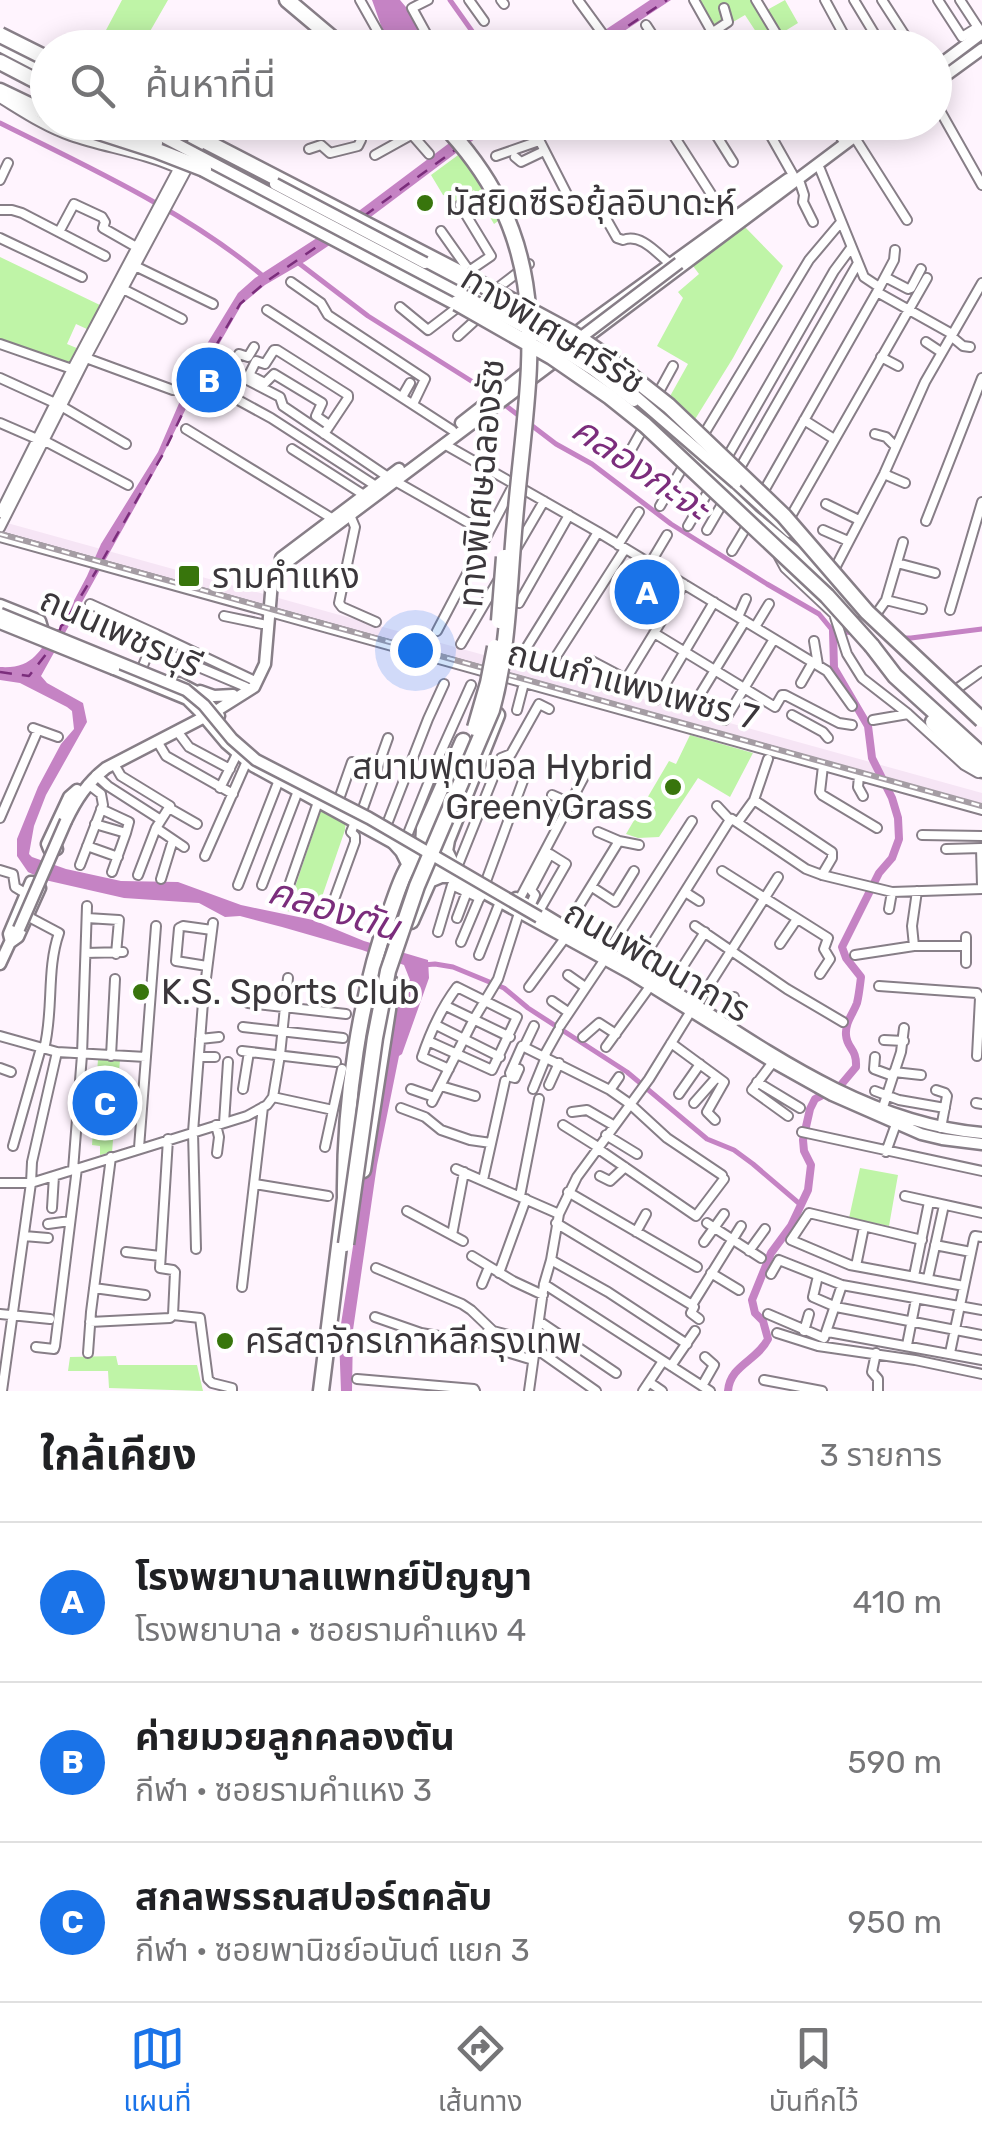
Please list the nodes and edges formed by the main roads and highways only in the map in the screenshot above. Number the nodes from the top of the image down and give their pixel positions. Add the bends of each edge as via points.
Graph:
1 (277, 0) edge
2 (287, 0) edge
3 (297, 0) edge
4 (318, 25) junction
5 (324, 30) edge
6 (333, 30) edge
7 (981, 37) edge
8 (1, 44) edge
9 (30, 51) edge
10 (952, 60) edge
11 (952, 61) edge
12 (30, 62) edge
13 (30, 62) edge
14 (0, 72) edge
15 (30, 88) edge
16 (0, 95) edge
17 (30, 107) edge
18 (124, 140) edge
19 (153, 140) edge
20 (153, 140) edge
21 (155, 140) edge
22 (181, 140) edge
23 (191, 140) edge
24 (203, 140) edge
25 (446, 140) edge
26 (455, 140) edge
27 (842, 140) edge
28 (852, 140) edge
29 (860, 140) edge
30 (185, 158) junction
31 (818, 168) junction
32 (254, 174) junction
33 (796, 179) junction
34 (247, 185) junction
35 (768, 203) junction
36 (674, 263) junction
37 (540, 327) junction
38 (589, 330) junction
39 (540, 343) junction
40 (572, 344) junction
41 (559, 353) junction
42 (600, 363) junction
43 (542, 365) junction
44 (590, 373) junction
45 (641, 393) junction
46 (487, 407) junction
47 (634, 407) junction
48 (442, 442) junction
49 (391, 479) junction
50 (733, 485) junction
51 (785, 532) junction
52 (309, 542) junction
53 (501, 582) junction
54 (515, 600) junction
55 (0, 615) edge
56 (264, 615) junction
57 (64, 642) dead end
58 (116, 663) junction
59 (136, 669) junction
60 (894, 676) junction
61 (146, 682) junction
62 (192, 688) junction
63 (952, 688) junction
64 (176, 689) junction
65 (234, 697) junction
66 (186, 700) junction
67 (214, 708) junction
68 (982, 711) edge
69 (202, 714) junction
70 (982, 720) edge
71 (224, 723) junction
72 (183, 726) junction
73 (982, 728) edge
74 (221, 738) junction
75 (982, 742) edge
76 (982, 755) edge
77 (246, 757) junction
78 (982, 773) edge
79 (86, 786) junction
80 (301, 791) junction
81 (359, 816) junction
82 (424, 829) junction
83 (397, 839) junction
84 (446, 840) junction
85 (422, 863) junction
86 (453, 867) junction
87 (483, 890) junction
88 (532, 909) junction
89 (566, 932) junction
90 (11, 936) edge
91 (606, 956) junction
92 (0, 964) edge
93 (694, 1008) junction
94 (824, 1086) junction
95 (835, 1092) junction
96 (884, 1111) junction
97 (982, 1139) edge
98 (345, 1198) junction
99 (346, 1244) junction
100 (325, 1391) edge

1 - 4 highway
2 - 4 highway
3 - 6 highway
4 - 5 highway
7 - 10 main road
7 - 11 main road
8 - 9 highway, bridge
8 - 12 highway
8 - 13 main road
14 - 15 highway
16 - 17 highway
18 - 30 highway, bridge
19 - 30 highway, ทางพิเศษศรีรัช, bridge
20 - 30 highway
21 - 50 main road, bridge via 533,332 622,391
22 - 37 main road, bridge
23 - 32 main road
24 - 70 highway, ทางพิเศษศรีรัช, bridge via 502,294 607,358 669,406 766,499 867,612
25 - 53 highway, ทางพิเศษฉลองรัช, bridge via 500,219 520,288 523,369
26 - 54 highway, ทางพิเศษฉลองรัช, bridge via 506,217 528,290 529,369 512,547
27 - 33 main road
28 - 31 main road
29 - 31 main road
30 - 34 main road
30 - 60 highway, ทางพิเศษศรีรัช, bridge via 512,333 610,396 816,585
31 - 33 main road
31 - 35 main road
32 - 34 main road via 328,208 329,222 318,226
32 - 37 main road, bridge
33 - 35 main road
33 - 36 main road
34 - 39 main road, bridge
35 - 38 main road
36 - 37 main road, bridge via 576,338
36 - 38 main road
37 - 38 main road
37 - 40 main road
37 - 50 main road, bridge via 626,387
38 - 40 main road
38 - 42 main road
39 - 41 main road
39 - 43 main road
40 - 41 main road
40 - 42 main road
41 - 43 main road
41 - 44 main road
42 - 45 main road
43 - 44 main road
43 - 46 main road
44 - 47 main road
45 - 47 main road
45 - 50 main road via 722,465
46 - 48 main road
46 - 48 main road
47 - 50 main road via 715,480
48 - 49 main road
49 - 52 main road
49 - 52 main road via 332,518
50 - 51 main road
50 - 51 main road via 758,500
50 - 51 main road via 753,516
51 - 63 main road, bridge
51 - 63 main road, bridge via 899,650
52 - 56 main road via 276,572
53 - 82 highway, bridge via 483,684
53 - 98 highway, ทางพิเศษฉลองรัช, bridge via 481,710 382,968
54 - 84 highway, bridge via 506,688
54 - 99 highway, ทางพิเศษฉลองรัช, bridge via 492,710 385,984
55 - 58 main road, ถนนเพชรบุรี, bridge
55 - 64 main road, ถนนเพชรบุรี, bridge
56 - 65 main road via 259,662
56 - 65 main road via 262,673 254,687
57 - 59 main road
58 - 59 main road, ถนนเพชรบุรี
58 - 61 main road, ถนนเพชรบุรี
59 - 61 main road
59 - 62 main road, ถนนเพชรบุรี
60 - 75 highway
60 - 76 highway, ทางพิเศษศรีรัช
60 - 78 highway
61 - 66 main road, ถนนเพชรบุรี
62 - 65 main road
62 - 67 main road, ถนนเพชรบุรี
63 - 68 main road
63 - 73 main road
64 - 80 main road, ถนนพัฒนาการ, bridge via 254,764
64 - 88 main road, ถนนพัฒนาการ, bridge via 199,700 256,760
65 - 67 main road
65 - 71 main road
66 - 69 main road, ถนนเพชรบุรี
66 - 72 main road
67 - 69 main road
67 - 71 main road, ถนนพัฒนาการ
69 - 72 main road
69 - 74 main road, ถนนพัฒนาการ
71 - 77 main road, ถนนพัฒนาการ
72 - 74 main road via 206,727
72 - 79 main road
72 - 79 main road via 103,763
74 - 77 main road, ถนนพัฒนาการ
77 - 80 main road, ถนนพัฒนาการ
77 - 81 main road, ถนนพัฒนาการ via 338,799
79 - 79 main road via 57,849 48,848 69,797
79 - 90 main road, bridge
80 - 81 main road, ถนนพัฒนาการ
80 - 83 main road, ถนนพัฒนาการ
81 - 83 main road, ถนนพัฒนาการ
81 - 83 main road, ถนนพัฒนาการ via 386,824
82 - 83 highway
82 - 85 highway
83 - 85 main road, ถนนพัฒนาการ
83 - 85 highway
84 - 85 highway
84 - 86 highway
85 - 86 main road, ถนนพัฒนาการ
85 - 86 highway via 441,875
85 - 98 highway via 395,898 372,969
85 - 99 highway, bridge via 392,978
86 - 87 main road, ถนนพัฒนาการ
86 - 87 main road, ถนนพัฒนาการ via 469,888
87 - 88 main road, ถนนพัฒนาการ
87 - 89 main road, ถนนพัฒนาการ
88 - 89 main road, ถนนพัฒนาการ
88 - 91 main road, ถนนพัฒนาการ
89 - 91 main road, ถนนพัฒนาการ
90 - 90 main road via 31,882 40,885 18,938
90 - 92 main road
91 - 93 main road, ถนนพัฒนาการ
91 - 93 main road, ถนนพัฒนาการ via 670,988
93 - 94 main road, ถนนพัฒนาการ
93 - 94 main road, ถนนพัฒนาการ via 772,1062
94 - 95 main road, ถนนพัฒนาการ
95 - 96 main road, ถนนพัฒนาการ
95 - 97 main road, ถนนพัฒนาการ via 898,1125
96 - 97 main road, ถนนพัฒนาการ
96 - 97 main road, ถนนพัฒนาการ via 935,1131
98 - 100 highway, ทางพิเศษฉลองรัช, bridge
99 - 100 highway, ทางพิเศษฉลองรัช

